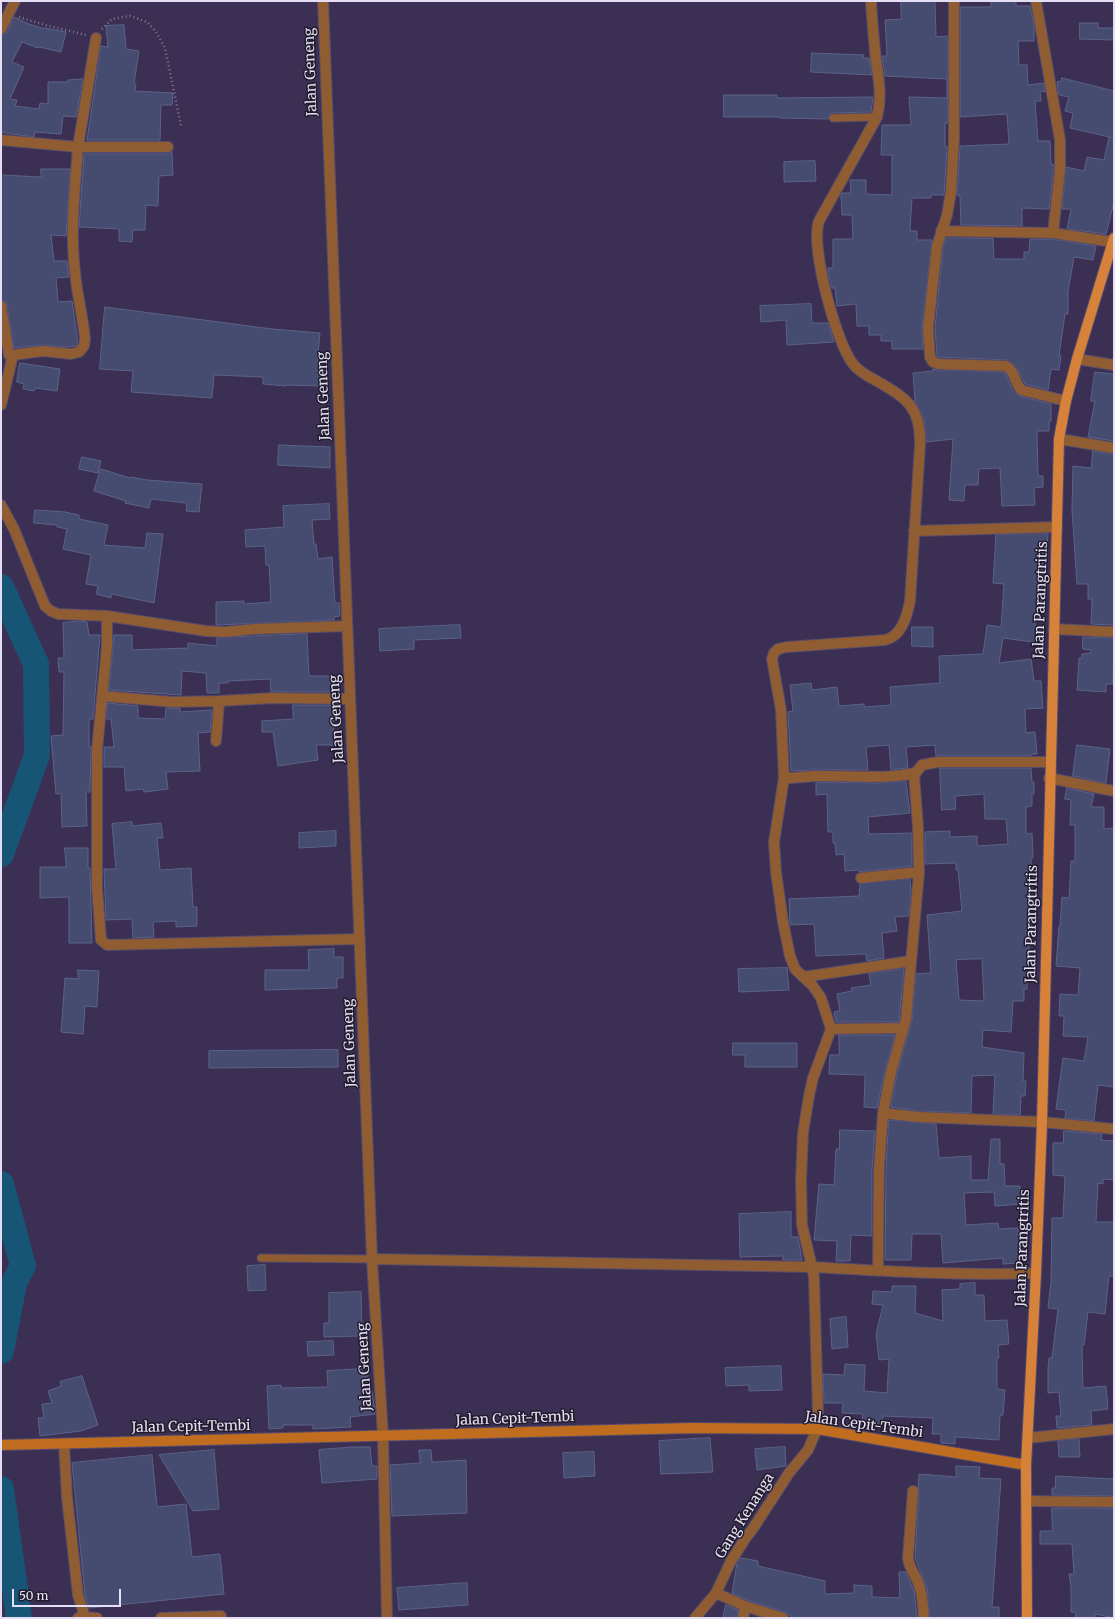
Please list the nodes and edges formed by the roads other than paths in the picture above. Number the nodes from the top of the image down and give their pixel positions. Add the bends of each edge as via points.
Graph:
1 (15, 1) edge
2 (323, 1) edge
3 (872, 1) edge
4 (954, 1) edge
5 (1036, 1) edge
6 (1, 29) edge
7 (96, 38) road end
8 (877, 117) junction
9 (833, 118) dead end
10 (1, 140) edge
11 (78, 147) junction
12 (168, 147) dead end
13 (940, 231) junction
14 (1053, 233) junction
15 (1113, 240) edge
16 (1, 306) edge
17 (8, 355) edge
18 (1077, 359) junction
19 (1114, 365) edge
20 (1066, 401) junction
21 (1, 405) edge
22 (1059, 439) junction
23 (1114, 448) edge
24 (1, 505) edge
25 (1057, 527) junction
26 (914, 531) junction
27 (107, 616) junction
28 (347, 626) junction
29 (1054, 629) junction
30 (1114, 632) edge
31 (102, 696) junction
32 (349, 699) junction
33 (219, 701) junction
34 (216, 741) dead end
35 (1050, 762) junction
36 (915, 773) junction
37 (784, 778) junction
38 (1049, 778) junction
39 (1114, 791) edge
40 (919, 872) junction
41 (861, 878) dead end
42 (360, 940) junction
43 (911, 961) junction
44 (803, 977) junction
45 (831, 1028) junction
46 (904, 1028) junction
47 (883, 1113) junction
48 (1042, 1122) junction
49 (1114, 1129) edge
50 (261, 1258) dead end
51 (372, 1259) junction
52 (812, 1267) junction
53 (878, 1271) junction
54 (1036, 1273) junction
55 (817, 1429) junction
56 (1114, 1430) edge
57 (383, 1436) junction
58 (1028, 1438) junction
59 (64, 1444) junction
60 (1, 1445) edge
61 (1026, 1465) junction
62 (913, 1491) dead end
63 (1027, 1501) junction
64 (1114, 1502) edge
65 (716, 1593) junction
66 (745, 1606) junction
67 (220, 1616) dead end
68 (81, 1617) edge
69 (97, 1618) edge
70 (161, 1618) edge
71 (386, 1618) edge
72 (695, 1618) edge
73 (743, 1618) edge
74 (783, 1618) edge
75 (924, 1618) edge
76 (1027, 1618) edge

1 - 6 street
2 - 28 street, Jalan Geneng
3 - 8 street via 880,97
4 - 13 street via 952,192
5 - 14 street via 1060,140 1060,170
7 - 11 street
8 - 9 lane
8 - 26 street via 819,221 818,257 841,342 854,365 905,400 913,409 918,421 920,445
10 - 11 street
11 - 12 street
11 - 17 street via 74,204 74,273 84,329 84,346 79,352 71,354 43,351
13 - 14 street
13 - 20 street via 936,246 928,328 930,357 933,362 1006,366 1013,372 1021,390
14 - 15 street
15 - 18 main road, Jalan Parangtritis
16 - 17 street
17 - 21 street
18 - 19 street
18 - 20 main road, Jalan Parangtritis
20 - 22 main road, Jalan Parangtritis
22 - 23 street
22 - 25 main road, Jalan Parangtritis
24 - 27 street via 14,529 45,606 58,614
25 - 26 street
25 - 29 main road, Jalan Parangtritis
26 - 37 street via 910,601 905,622 896,634 885,640 787,647 774,653 772,658 781,710
27 - 28 street via 225,632
27 - 31 street
28 - 32 street, Jalan Geneng
29 - 30 street
29 - 35 main road, Jalan Parangtritis
31 - 33 street via 173,702
31 - 42 street via 97,765 97,888 101,940 107,945 114,945
32 - 33 street via 274,698
32 - 42 street, Jalan Geneng
33 - 34 street
35 - 36 street via 938,762 922,766
35 - 38 main road, Jalan Parangtritis
36 - 37 street via 883,777
36 - 40 street
37 - 44 street via 774,842 776,872 790,956
38 - 39 street
38 - 48 main road, Jalan Parangtritis
40 - 41 street
40 - 43 street
42 - 51 street, Jalan Geneng
43 - 44 street
43 - 46 street
44 - 45 street via 821,998
45 - 46 street
45 - 52 street via 808,1096 803,1133 802,1225
46 - 47 street via 891,1072
47 - 48 street via 918,1117
47 - 53 street via 879,1169
48 - 49 street
48 - 54 main road, Jalan Parangtritis
50 - 51 lane
51 - 52 street
51 - 57 street, Jalan Geneng
52 - 53 street
52 - 55 street
53 - 54 street via 986,1275
54 - 58 main road, Jalan Parangtritis
55 - 57 main road, Jalan Cepit-Tembi via 692,1428
55 - 61 main road, Jalan Cepit-Tembi
55 - 65 street, Gang Kenanga via 808,1450 789,1473 731,1561
56 - 58 street
57 - 59 main road, Jalan Cepit-Tembi
57 - 71 street, Jalan Geneng
58 - 61 main road, Jalan Parangtritis
59 - 60 main road, Jalan Cepit-Tembi
59 - 68 street via 67,1497
61 - 63 main road, Jalan Parangtritis
62 - 75 street via 908,1558 923,1598
63 - 64 street
63 - 76 main road, Jalan Parangtritis
65 - 66 street
65 - 72 street, Gang Kenanga
66 - 73 street
66 - 74 street
67 - 70 street
68 - 69 street

